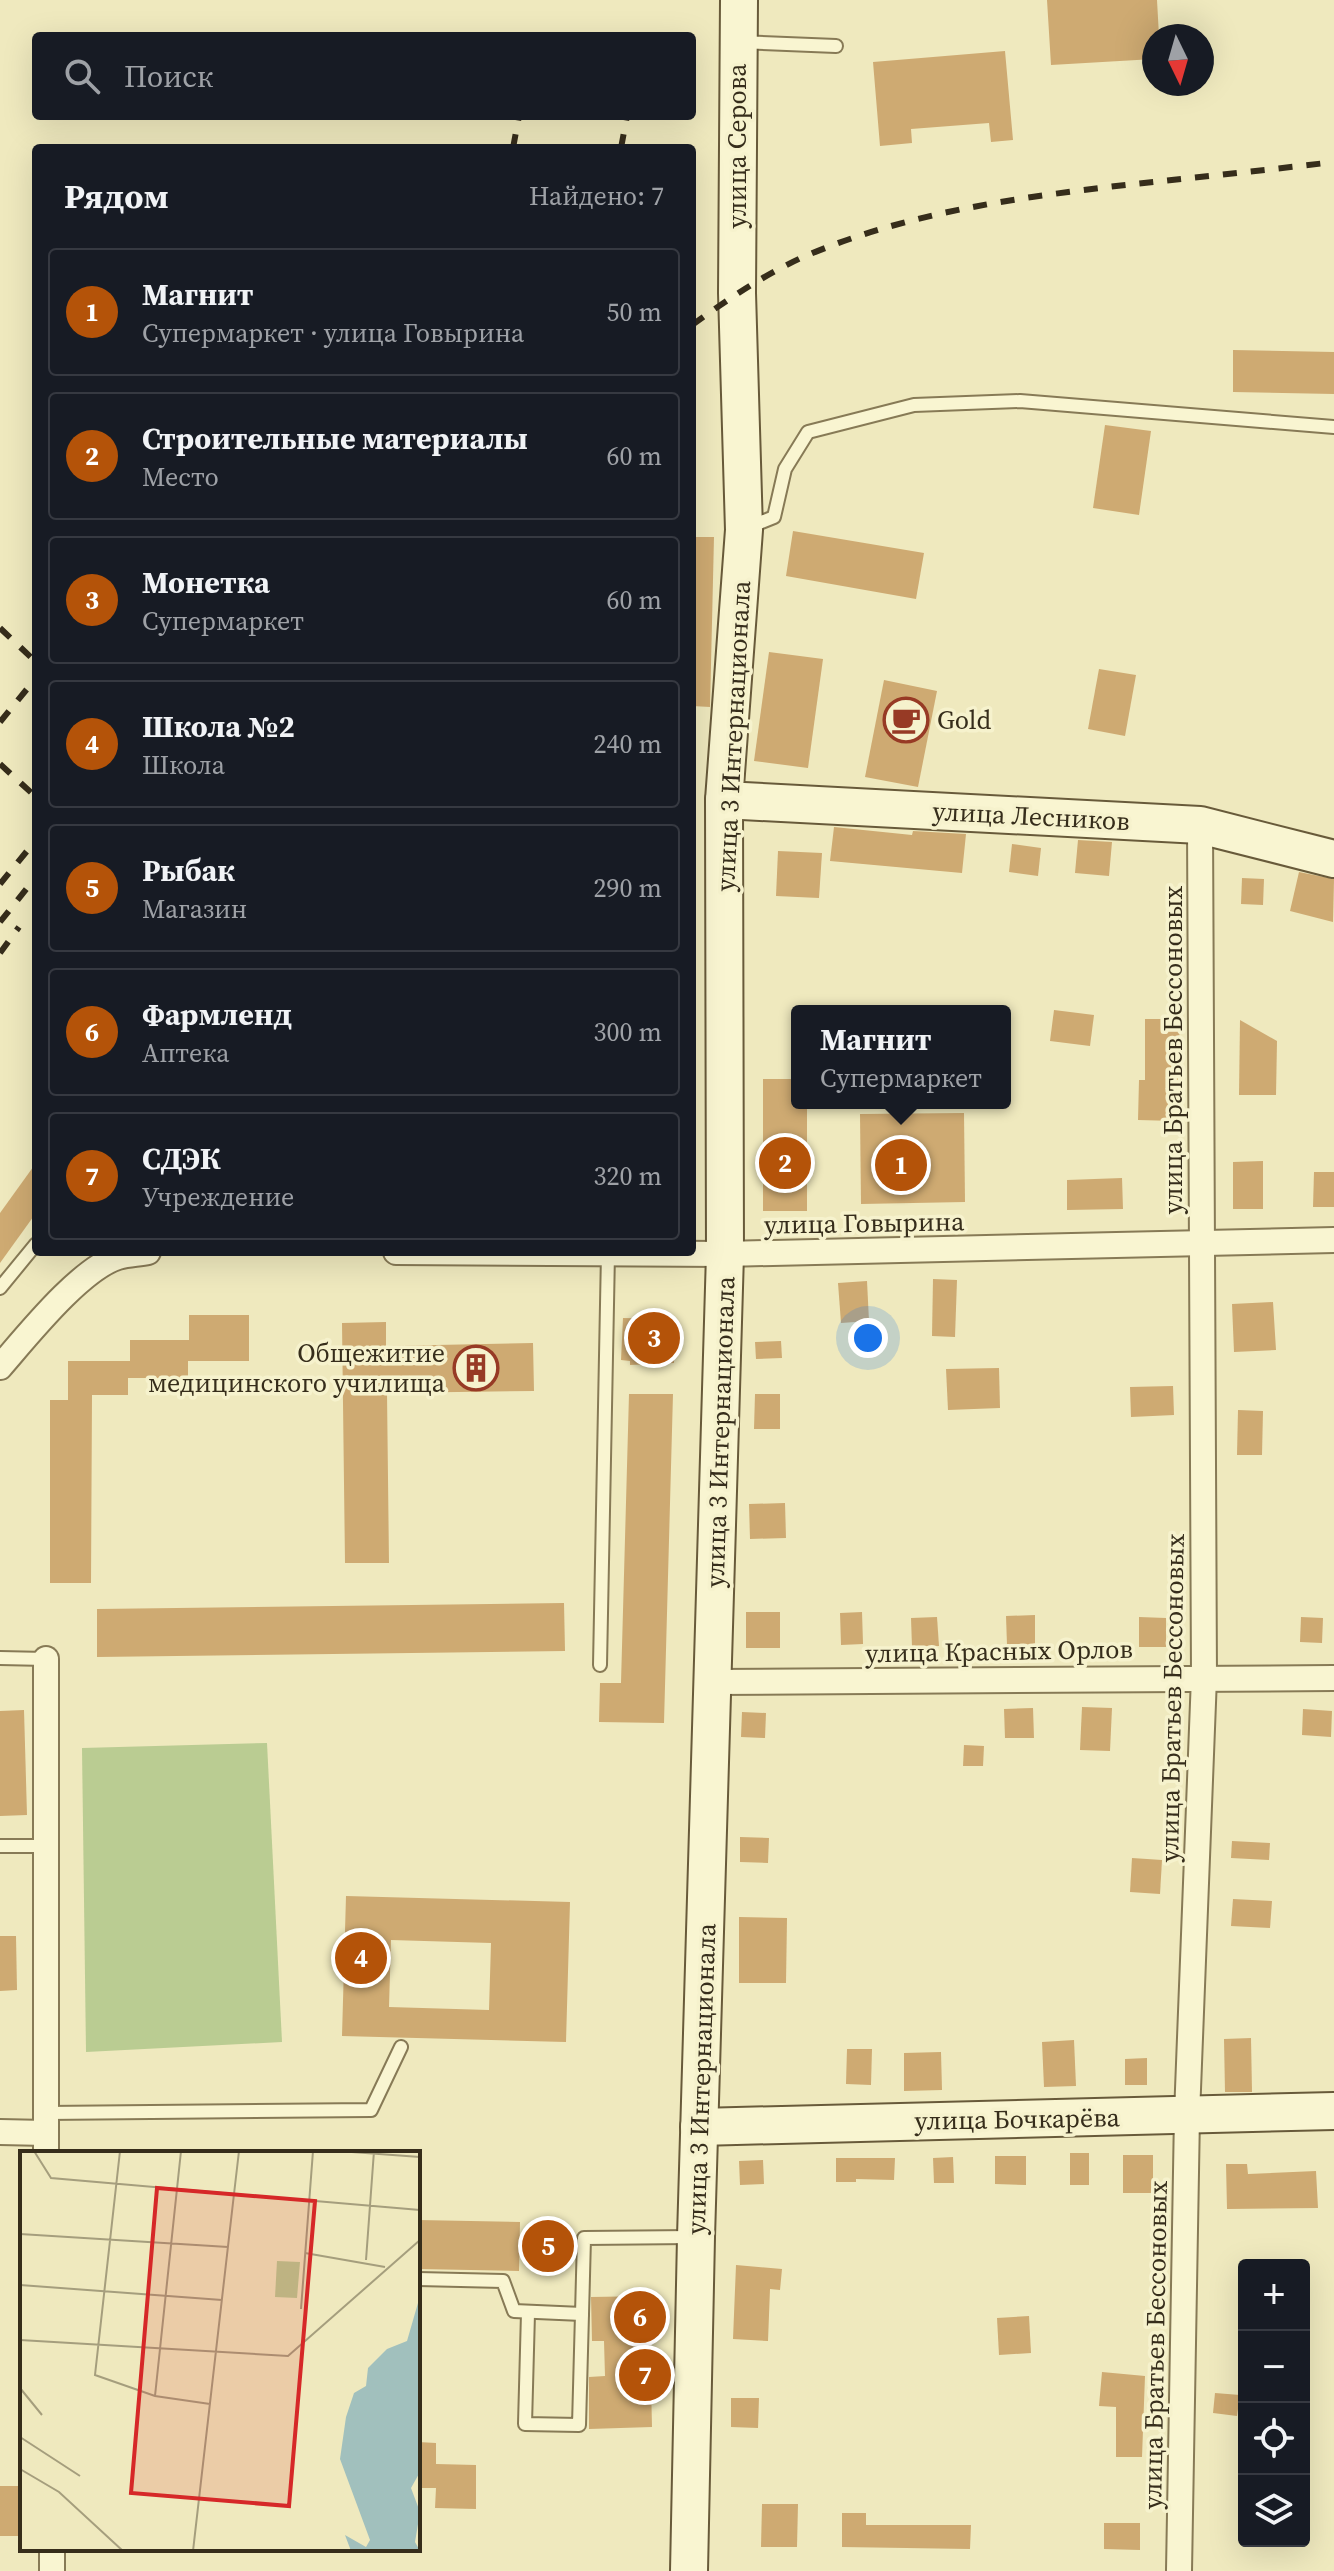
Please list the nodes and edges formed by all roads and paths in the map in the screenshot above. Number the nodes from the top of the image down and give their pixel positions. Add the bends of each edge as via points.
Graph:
1 (739, 0) edge
2 (737, 42) junction
3 (836, 46) dead end
4 (737, 293) joint
5 (1334, 427) edge
6 (744, 530) junction
7 (724, 800) junction
8 (1200, 825) junction
9 (1334, 859) edge
10 (1334, 1240) edge
11 (1202, 1243) junction
12 (32, 1249) edge
13 (696, 1254) edge
14 (725, 1254) junction
15 (113, 1256) edge
16 (608, 1256) edge
17 (0, 1288) edge
18 (0, 1367) edge
19 (0, 1658) edge
20 (46, 1659) joint
21 (600, 1665) dead end
22 (1204, 1677) junction
23 (1334, 1678) edge
24 (713, 1682) junction
25 (0, 1846) edge
26 (46, 1846) junction
27 (401, 2047) dead end
28 (1334, 2111) edge
29 (1187, 2115) junction
30 (699, 2127) junction
31 (0, 2132) edge
32 (46, 2133) edge
33 (696, 2237) junction
34 (420, 2279) edge
35 (528, 2313) junction
36 (582, 2314) junction
37 (689, 2571) edge
38 (1179, 2571) edge

1 - 2 main road, улица Серова
2 - 3 lane
2 - 4 main road, улица Серова
4 - 6 main road, улица 3 Интернационала
5 - 6 lane via 1020,401 914,405 808,432 785,469 774,517
6 - 7 main road, улица 3 Интернационала
7 - 8 main road, улица Лесников
7 - 14 main road, улица 3 Интернационала
8 - 9 main road, улица Лесников
8 - 11 street, улица Братьев Бессоновых
10 - 11 street, улица Говырина
11 - 14 street, улица Говырина
11 - 22 street, улица Братьев Бессоновых
12 - 17 lane
13 - 14 street, улица Говырина
14 - 24 main road, улица 3 Интернационала
15 - 18 street via 66,1293
16 - 21 lane
19 - 20 lane
20 - 26 street
22 - 23 street, улица Красных Орлов
22 - 24 street, улица Красных Орлов
22 - 29 street, улица Братьев Бессоновых
24 - 30 main road, улица 3 Интернационала
25 - 26 lane
26 - 32 street
27 - 32 lane via 371,2110
28 - 29 main road, улица Бочкарёва
29 - 30 main road, улица Бочкарёва
29 - 38 street, улица Братьев Бессоновых
30 - 33 main road, улица 3 Интернационала
31 - 32 street
33 - 36 lane via 584,2238
33 - 37 main road, улица 3 Интернационала
34 - 35 lane via 503,2281 514,2311
35 - 36 lane
35 - 36 lane via 525,2424 579,2425

